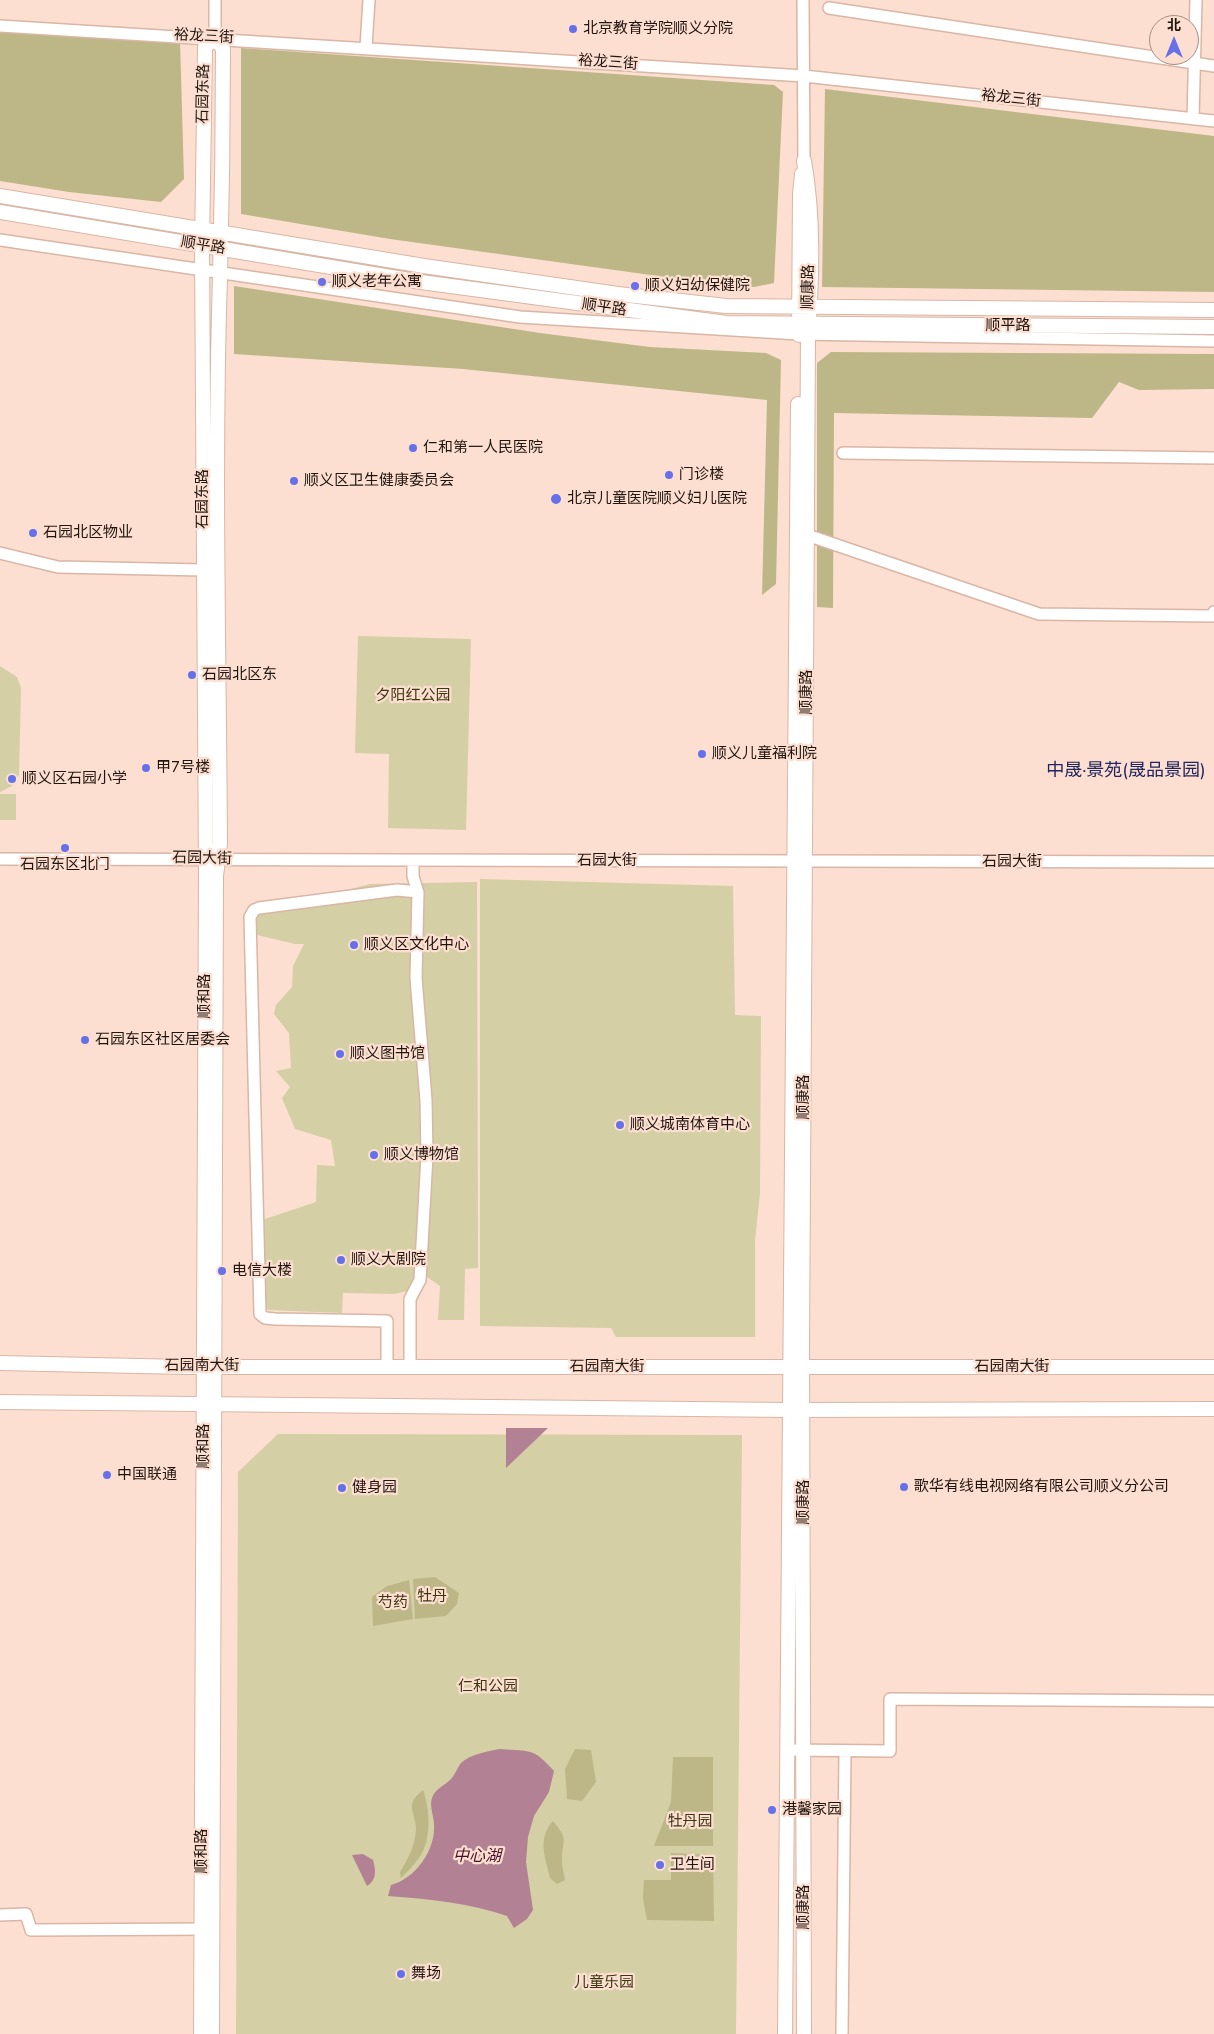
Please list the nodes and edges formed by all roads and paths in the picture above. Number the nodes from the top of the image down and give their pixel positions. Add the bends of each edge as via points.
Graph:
1 (215, 0) edge
2 (369, 0) edge
3 (803, 0) edge
4 (1196, 0) edge
5 (828, 8) dead end
6 (1196, 15) edge
7 (0, 26) edge
8 (215, 38) junction
9 (366, 47) junction
10 (1149, 57) edge
11 (1199, 64) edge
12 (1194, 65) edge
13 (1214, 66) edge
14 (804, 76) junction
15 (1193, 119) junction
16 (1214, 121) edge
17 (804, 161) joint
18 (0, 196) edge
19 (0, 212) edge
20 (202, 230) junction
21 (222, 233) junction
22 (0, 240) edge
23 (202, 246) junction
24 (220, 249) junction
25 (202, 270) junction
26 (220, 273) junction
27 (804, 308) junction
28 (1214, 310) edge
29 (1214, 327) edge
30 (803, 329) junction
31 (1214, 341) edge
32 (843, 453) dead end
33 (1214, 458) edge
34 (807, 535) junction
35 (0, 554) edge
36 (203, 570) junction
37 (1214, 612) edge
38 (0, 859) edge
39 (212, 859) junction
40 (411, 861) junction
41 (801, 862) junction
42 (1214, 862) edge
43 (397, 890) junction
44 (418, 892) junction
45 (387, 1321) junction
46 (410, 1321) junction
47 (0, 1363) edge
48 (797, 1366) junction
49 (209, 1367) junction
50 (387, 1367) junction
51 (410, 1367) junction
52 (1214, 1367) edge
53 (0, 1402) edge
54 (209, 1404) junction
55 (1214, 1409) edge
56 (797, 1410) junction
57 (1214, 1701) edge
58 (787, 1750) junction
59 (804, 1750) junction
60 (845, 1751) junction
61 (0, 1915) edge
62 (207, 1929) junction
63 (201, 2034) edge
64 (212, 2034) edge
65 (785, 2034) edge
66 (804, 2034) edge
67 (842, 2034) edge

1 - 8 street
2 - 9 street
3 - 14 street, 顺康路
4 - 6 street
5 - 10 street
7 - 8 street, 裕龙三街
8 - 9 street, 裕龙三街
8 - 20 main road, 石园东路 via 205,47
8 - 21 main road, 石园东路 via 223,50
9 - 14 street, 裕龙三街
11 - 13 street
12 - 15 street
14 - 15 street, 裕龙三街
14 - 17 street, 顺康路
15 - 16 street, 裕龙三街
17 - 27 main road, 顺康路 via 800,194
18 - 20 main road, 顺平路
19 - 23 main road, 顺平路
20 - 21 main road, 顺平路
20 - 23 main road, 石园东路
21 - 24 main road, 石园东路
21 - 27 main road, 顺平路 via 618,294 726,306
22 - 25 street
23 - 24 main road, 顺平路
23 - 25 main road, 石园东路
24 - 26 main road, 石园东路
24 - 30 main road, 顺平路 via 614,310
25 - 26 street
25 - 36 main road, 石园东路
26 - 30 street via 520,317
26 - 39 main road, 石园东路
27 - 28 main road, 顺平路
27 - 30 main road, 顺康路
29 - 30 main road, 顺平路
30 - 31 street
30 - 34 main road, 顺康路
30 - 41 main road, 顺康路
32 - 33 street
34 - 37 street via 1039,614 1212,616
34 - 41 main road, 顺康路
35 - 36 street via 58,567
36 - 39 main road, 石园东路
38 - 39 street, 石园大街
39 - 40 street, 石园大街
39 - 49 main road, 顺和路
40 - 41 street, 石园大街
40 - 43 street via 408,884
40 - 44 street
41 - 42 street, 石园大街
41 - 48 main road, 顺康路
43 - 44 street
43 - 45 street via 259,908 250,916 260,1314 275,1319
44 - 46 street via 416,978 427,1156 420,1280 410,1299
45 - 46 street
45 - 50 street
46 - 51 street
47 - 49 main road, 石园南大街
48 - 51 main road, 石园南大街
48 - 52 main road, 石园南大街
48 - 56 main road, 顺康路
49 - 50 main road, 石园南大街
49 - 54 main road, 顺和路
50 - 51 main road, 石园南大街
53 - 54 main road
54 - 56 main road
54 - 62 main road, 顺和路
55 - 56 main road
56 - 58 main road, 顺康路
56 - 59 main road, 顺康路
57 - 60 street via 890,1699 890,1752
58 - 59 street
58 - 65 main road, 顺康路
59 - 60 street
59 - 66 main road, 顺康路
60 - 67 street
61 - 62 street via 26,1914 30,1930
62 - 63 main road, 顺和路
62 - 64 main road, 顺和路

